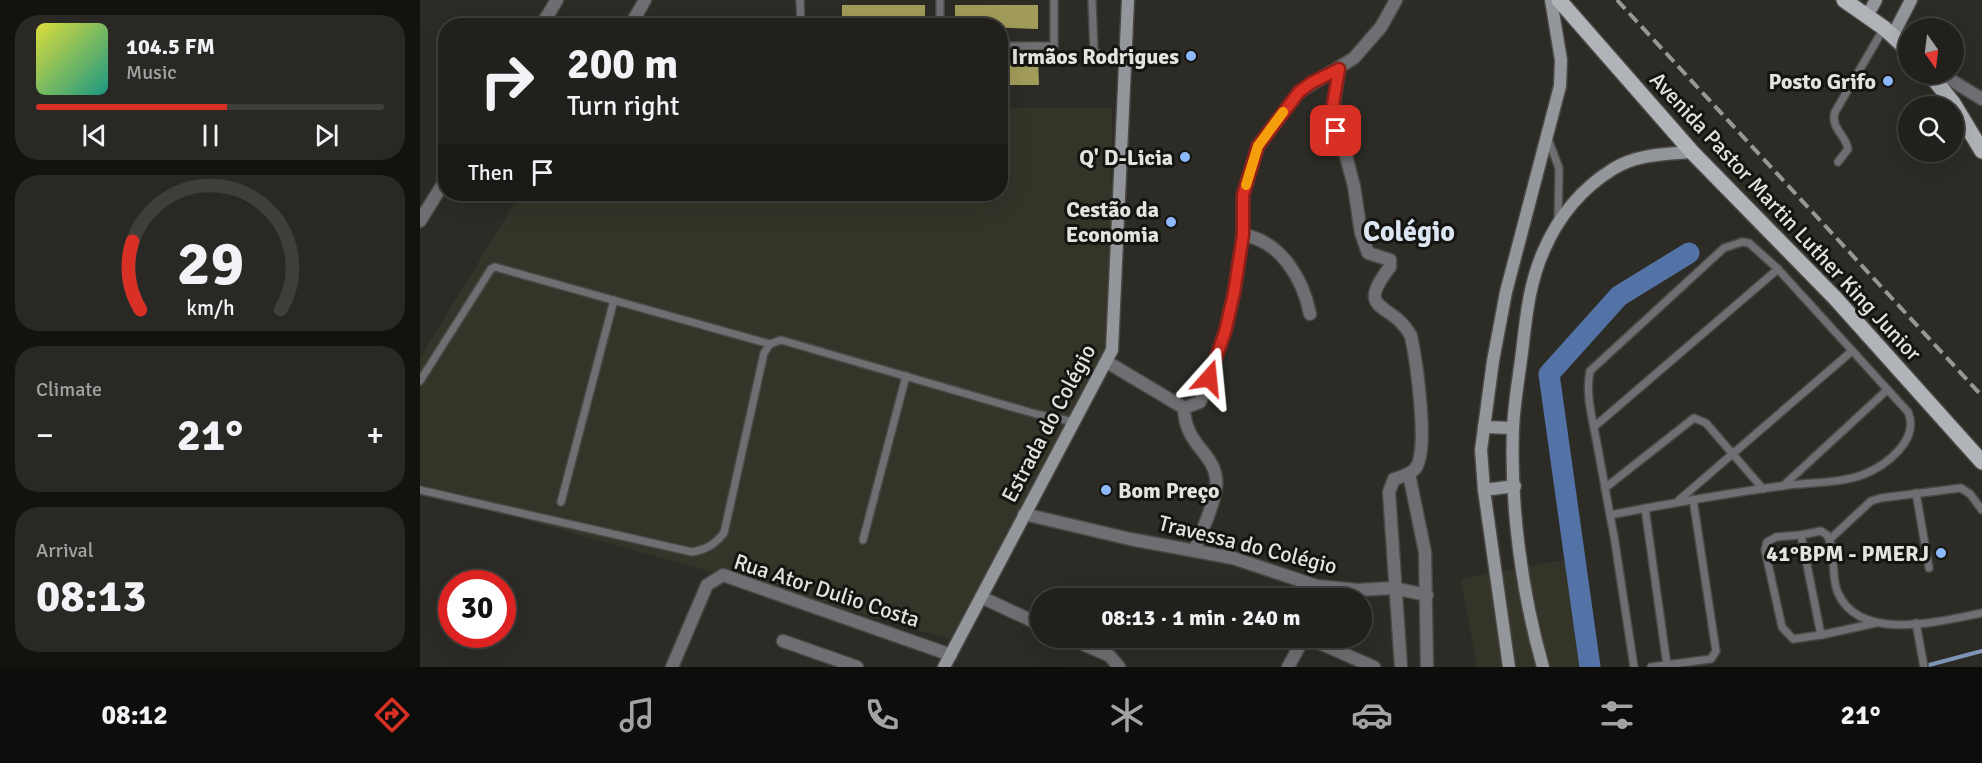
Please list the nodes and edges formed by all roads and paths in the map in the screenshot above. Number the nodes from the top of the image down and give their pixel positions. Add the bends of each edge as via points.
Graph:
1 (557, 0) edge
2 (645, 0) edge
3 (800, 0) edge
4 (940, 0) edge
5 (1054, 0) edge
6 (1092, 0) edge
7 (1128, 0) edge
8 (1396, 0) edge
9 (1551, 0) edge
10 (1559, 0) edge
11 (1844, 0) edge
12 (1876, 0) edge
13 (1911, 0) edge
14 (1868, 16) junction
15 (546, 18) edge
16 (635, 18) edge
17 (801, 18) edge
18 (940, 18) edge
19 (1888, 31) junction
20 (1898, 40) edge
21 (1008, 46) edge
22 (1124, 57) junction
23 (1339, 69) junction
24 (1938, 84) edge
25 (1957, 84) edge
26 (1982, 99) edge
27 (1548, 139) junction
28 (1982, 151) edge
29 (1692, 152) junction
30 (1838, 162) dead end
31 (438, 192) edge
32 (420, 221) edge
33 (1558, 224) junction
34 (1243, 235) junction
35 (1778, 269) junction
36 (614, 300) junction
37 (1310, 314) dead end
38 (770, 344) junction
39 (1852, 351) junction
40 (1107, 362) junction
41 (906, 376) junction
42 (420, 381) edge
43 (1887, 391) junction
44 (1184, 408) junction
45 (1075, 422) junction
46 (1484, 427) junction
47 (1594, 427) junction
48 (1513, 428) junction
49 (1734, 453) junction
50 (1982, 462) edge
51 (1408, 474) junction
52 (1515, 486) junction
53 (1783, 486) junction
54 (1605, 488) junction
55 (1763, 489) junction
56 (420, 490) edge
57 (1484, 490) junction
58 (1916, 493) junction
59 (1693, 499) junction
60 (561, 502) dead end
61 (1677, 502) junction
62 (1645, 508) junction
63 (1982, 510) edge
64 (1024, 514) junction
65 (1610, 515) junction
66 (1801, 535) junction
67 (1830, 539) junction
68 (863, 540) dead end
69 (1195, 549) junction
70 (1929, 568) dead end
71 (1305, 588) edge
72 (1393, 588) junction
73 (1372, 589) edge
74 (1427, 595) junction
75 (981, 597) junction
76 (1982, 613) edge
77 (1030, 620) edge
78 (1876, 623) junction
79 (1916, 623) junction
80 (1821, 635) junction
81 (783, 640) dead end
82 (1091, 648) edge
83 (1300, 648) edge
84 (1329, 648) edge
85 (951, 654) junction
86 (1667, 665) junction
87 (672, 667) edge
88 (857, 667) edge
89 (944, 667) edge
90 (1119, 667) edge
91 (1288, 667) edge
92 (1374, 667) edge
93 (1401, 667) edge
94 (1427, 667) edge
95 (1509, 667) edge
96 (1543, 667) edge
97 (1634, 667) edge
98 (1651, 667) edge
99 (1923, 667) edge

1 - 15 street
2 - 16 street
3 - 17 lane
4 - 18 lane
5 - 21 lane via 1054,46
6 - 22 lane via 1094,51
7 - 22 street, Estrada do Colégio
8 - 23 street via 1381,27
9 - 27 street via 1562,60
10 - 29 main road, Avenida Pastor Martin Luther King Junior
11 - 14 main road
12 - 14 street
13 - 19 street
14 - 19 main road
19 - 20 main road
19 - 30 lane via 1835,112 1835,127 1848,149
22 - 40 street, Estrada do Colégio via 1114,334
23 - 34 street via 1299,92 1258,146 1243,195
23 - 51 street via 1330,122 1342,141 1368,253 1390,260 1374,296 1378,306 1405,324 1414,350 1422,427 1419,460
24 - 28 main road
25 - 26 street
27 - 33 lane via 1559,168
27 - 46 street via 1506,292
29 - 33 street via 1639,158 1615,167 1591,184
29 - 50 main road, Avenida Pastor Martin Luther King Junior via 1835,298
31 - 32 street
33 - 48 street via 1532,286
34 - 37 street via 1268,242 1294,272 1305,292
34 - 44 street via 1225,332 1204,394 1200,402
35 - 39 lane
35 - 47 lane
35 - 47 lane via 1749,243 1724,248 1590,371 1589,405
36 - 38 lane
36 - 42 lane via 495,267
36 - 60 lane
38 - 41 lane via 781,340
38 - 56 lane via 764,353 724,533 705,549 692,552
39 - 43 lane
39 - 49 lane
40 - 44 street
40 - 45 street, Estrada do Colégio
41 - 45 lane
41 - 68 lane
43 - 53 lane
43 - 53 lane via 1911,420 1908,440 1896,453 1865,474 1848,479
44 - 69 street via 1188,434 1213,468 1217,480
45 - 64 street, Estrada do Colégio
46 - 48 street
46 - 57 street
47 - 54 lane
48 - 52 street
49 - 54 lane via 1706,423 1694,418
49 - 55 lane
49 - 61 lane
51 - 72 street via 1390,484
51 - 74 street via 1425,552
52 - 57 street
52 - 96 street via 1520,557
53 - 55 lane
54 - 65 lane
55 - 59 lane
57 - 95 street
58 - 63 lane via 1961,488
58 - 67 lane via 1871,501
58 - 70 lane
59 - 61 lane
59 - 86 lane via 1716,651 1711,659
61 - 62 lane
62 - 65 lane
62 - 86 lane
64 - 69 street, Travessa do Colégio via 1130,539
64 - 75 street, Estrada do Colégio
65 - 97 lane
66 - 67 lane via 1821,531
66 - 80 lane
66 - 80 lane via 1776,537 1767,542 1765,550 1786,634 1793,639
67 - 78 lane via 1837,592 1846,607 1860,618
69 - 71 street, Travessa do Colégio via 1233,558
72 - 73 street, Travessa do Colégio
72 - 74 street, Travessa do Colégio
72 - 93 street
74 - 94 street
75 - 77 street
75 - 85 street, Estrada do Colégio
76 - 79 lane
78 - 79 lane
78 - 80 lane
79 - 99 lane
81 - 88 street
82 - 90 street via 1110,656
83 - 91 street
84 - 92 street
85 - 87 street, Rua Ator Dulio Costa via 723,575 707,585
85 - 89 street, Estrada do Colégio
86 - 98 lane

